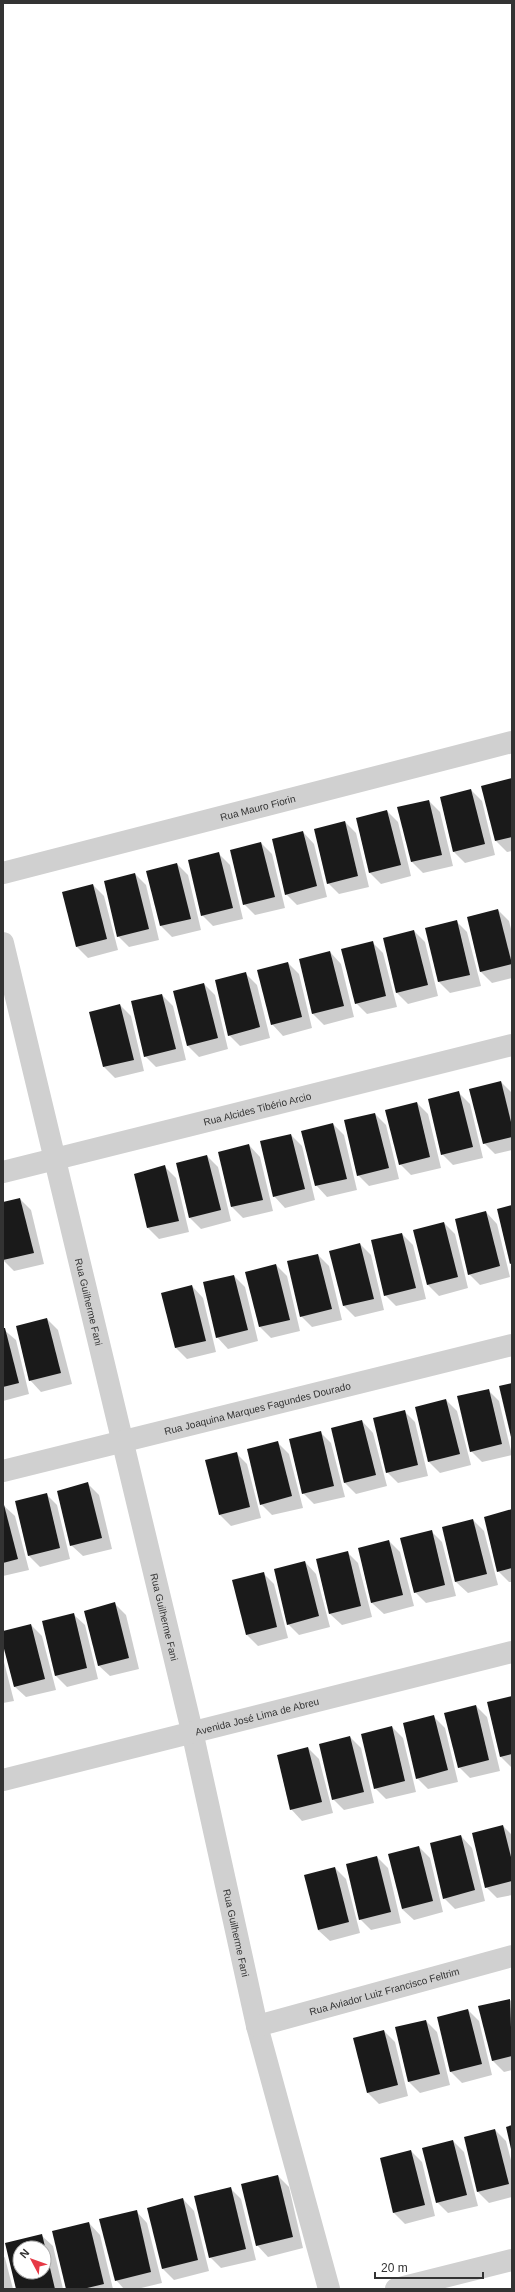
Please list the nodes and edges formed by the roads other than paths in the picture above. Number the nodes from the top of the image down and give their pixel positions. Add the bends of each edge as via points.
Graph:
1 (512, 742) edge
2 (3, 873) edge
3 (3, 943) edge
4 (512, 1045) edge
5 (56, 1159) junction
6 (3, 1172) edge
7 (512, 1345) edge
8 (123, 1441) junction
9 (3, 1471) edge
10 (512, 1652) edge
11 (192, 1732) junction
12 (3, 1780) edge
13 (512, 1956) edge
14 (257, 2026) junction
15 (512, 2260) edge
16 (329, 2289) edge
17 (396, 2289) edge

1 - 2 street, Rua Mauro Fiorin
3 - 5 street, Rua Guilherme Fani
4 - 5 street, Rua Alcides Tibério Arcio
5 - 6 street, Rua Alcides Tibério Arcio
5 - 8 street, Rua Guilherme Fani
7 - 8 street, Rua Joaquina Marques Fagundes Dourado
8 - 9 street, Rua Joaquina Marques Fagundes Dourado
8 - 11 street, Rua Guilherme Fani
10 - 11 street, Avenida José Lima de Abreu
11 - 12 street, Avenida José Lima de Abreu
11 - 14 street, Rua Guilherme Fani
13 - 14 street, Rua Aviador Luiz Francisco Feltrim
14 - 16 street, Rua Guilherme Fani
15 - 17 street

